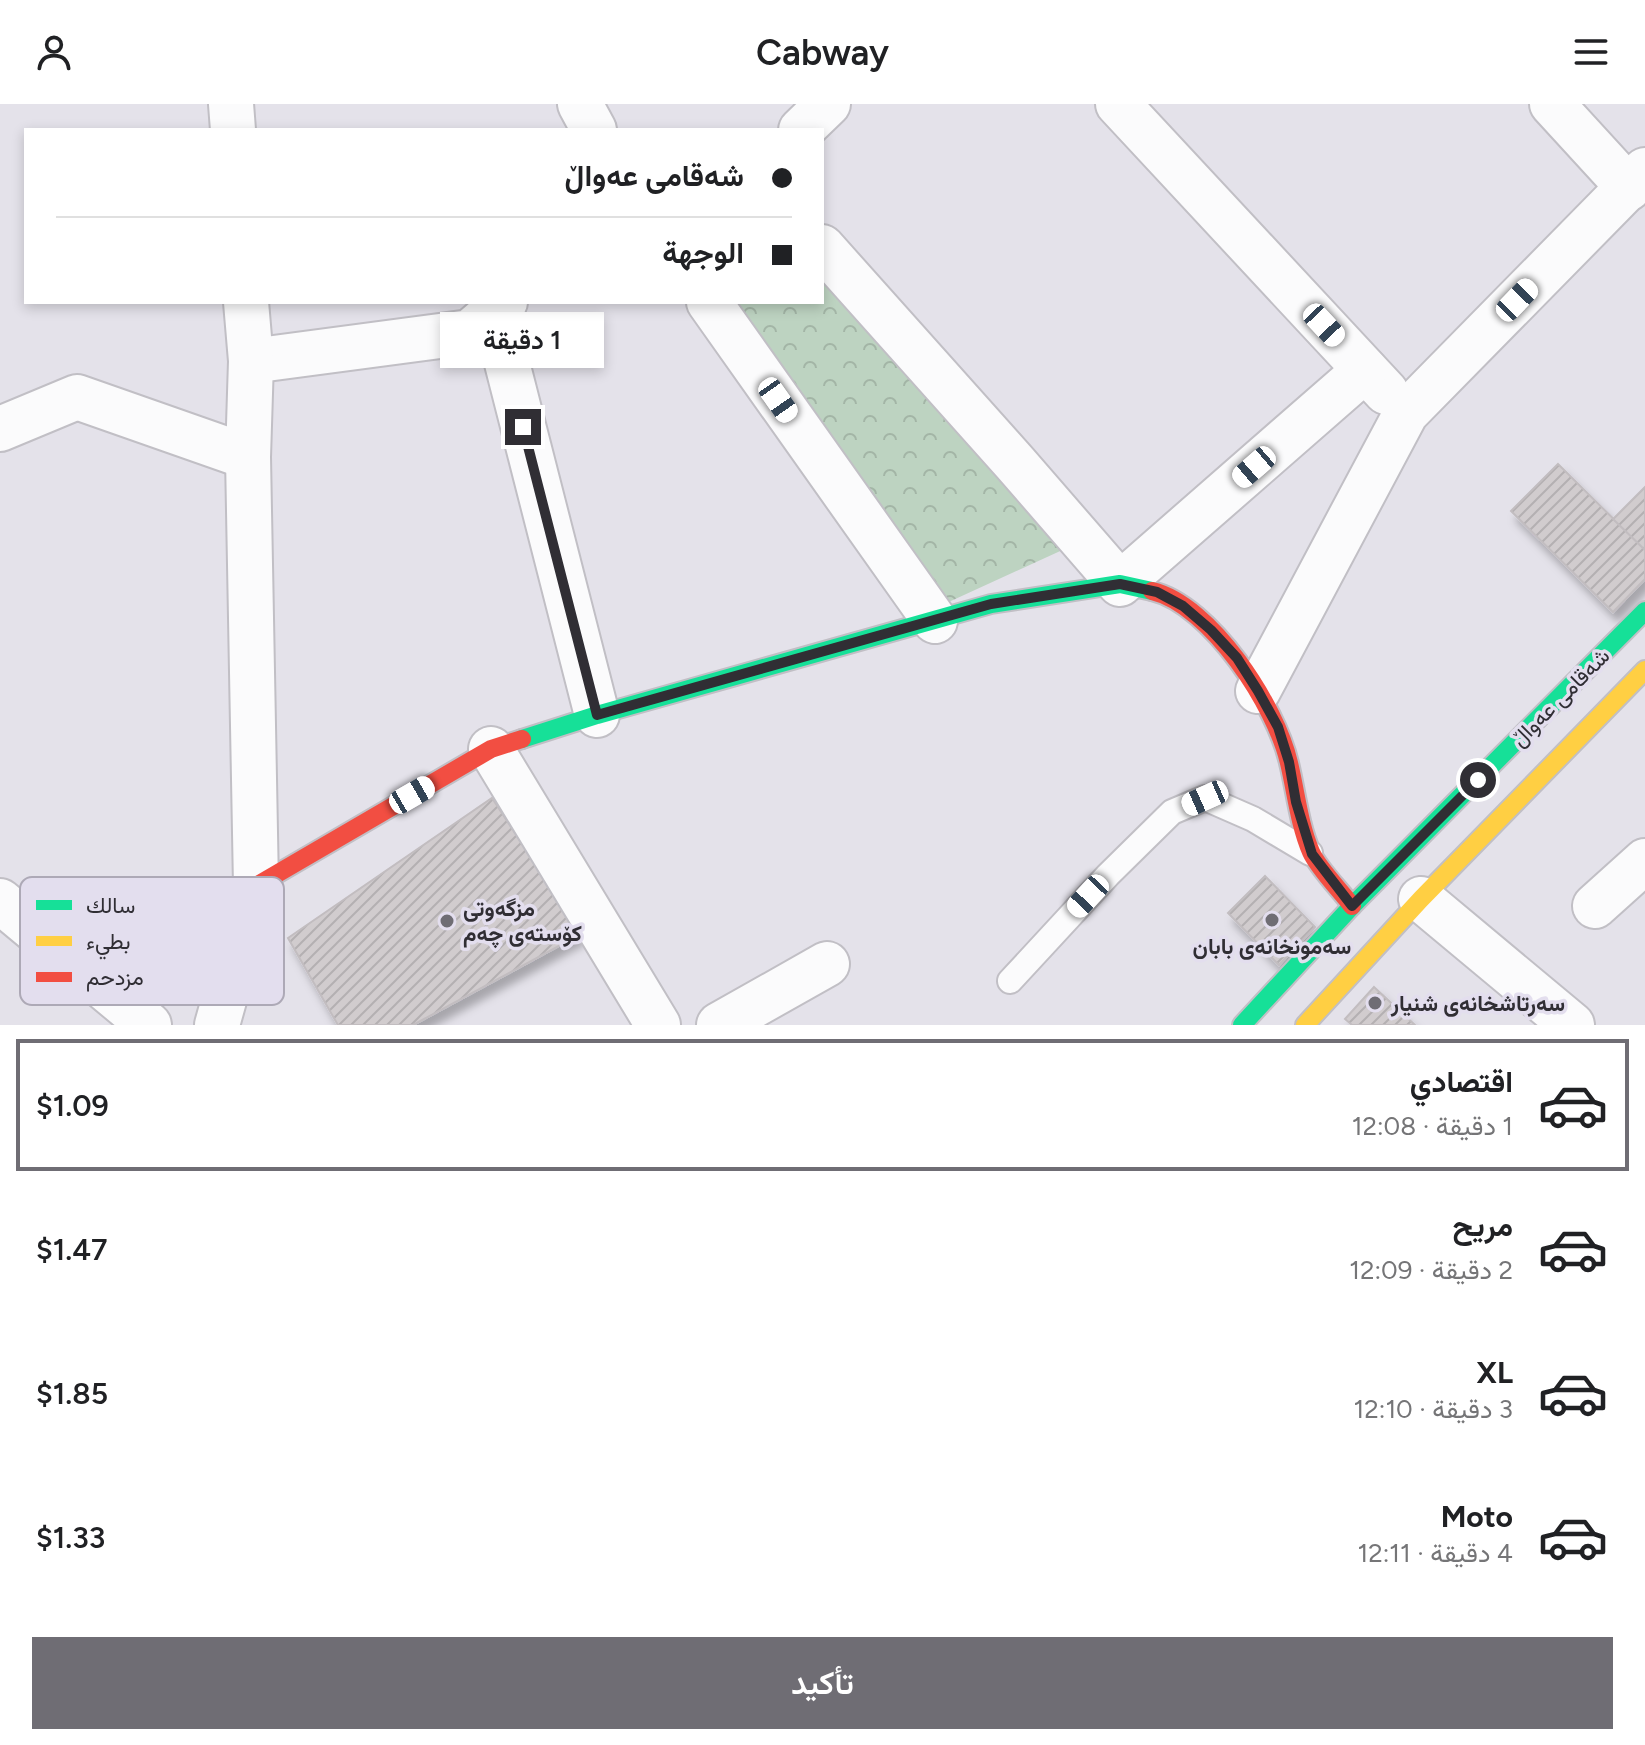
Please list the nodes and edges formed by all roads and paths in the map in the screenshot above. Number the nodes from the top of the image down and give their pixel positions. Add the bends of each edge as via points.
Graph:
1 (231, 104) edge
2 (580, 104) edge
3 (828, 104) edge
4 (1118, 104) edge
5 (1552, 104) edge
6 (233, 128) edge
7 (593, 128) edge
8 (803, 128) edge
9 (1637, 179) edge
10 (824, 249) edge
11 (246, 304) edge
12 (710, 304) edge
13 (500, 307) edge
14 (251, 361) junction
15 (1365, 370) junction
16 (1406, 413) junction
17 (0, 429) edge
18 (248, 457) junction
19 (1120, 584) junction
20 (1645, 611) edge
21 (935, 621) junction
22 (1645, 670) edge
23 (1258, 691) junction
24 (597, 715) junction
25 (491, 749) junction
26 (1312, 854) junction
27 (1645, 861) edge
28 (256, 877) edge
29 (271, 877) edge
30 (1421, 899) junction
31 (0, 901) edge
32 (1352, 906) junction
33 (1595, 906) dead end
34 (20, 918) edge
35 (827, 964) dead end
36 (1010, 981) dead end
37 (125, 1005) edge
38 (223, 1005) edge
39 (149, 1025) edge
40 (217, 1025) edge
41 (658, 1025) edge
42 (719, 1025) edge
43 (1242, 1025) edge
44 (1305, 1025) edge
45 (1572, 1025) edge

1 - 6 street
2 - 7 street
3 - 8 street
4 - 15 street
5 - 9 street
9 - 16 street
10 - 19 street
11 - 14 street
12 - 21 street
13 - 14 street via 470,332
13 - 24 street
14 - 18 street
15 - 16 street
15 - 19 street
16 - 23 street
17 - 18 street via 77,397
18 - 28 street
19 - 21 street via 991,604
19 - 23 street via 1157,592 1183,606 1237,658
20 - 32 street, شەقامی عەواڵ
21 - 24 street
22 - 30 street, شەقامی عەواڵ
23 - 26 street via 1278,727
24 - 25 street
25 - 29 street
25 - 41 street
26 - 32 street
26 - 36 lane via 1205,798 1172,812
27 - 33 street
30 - 44 street, شەقامی عەواڵ
30 - 45 street
31 - 34 street
32 - 43 street, شەقامی عەواڵ
35 - 42 street
37 - 39 street
38 - 40 street

